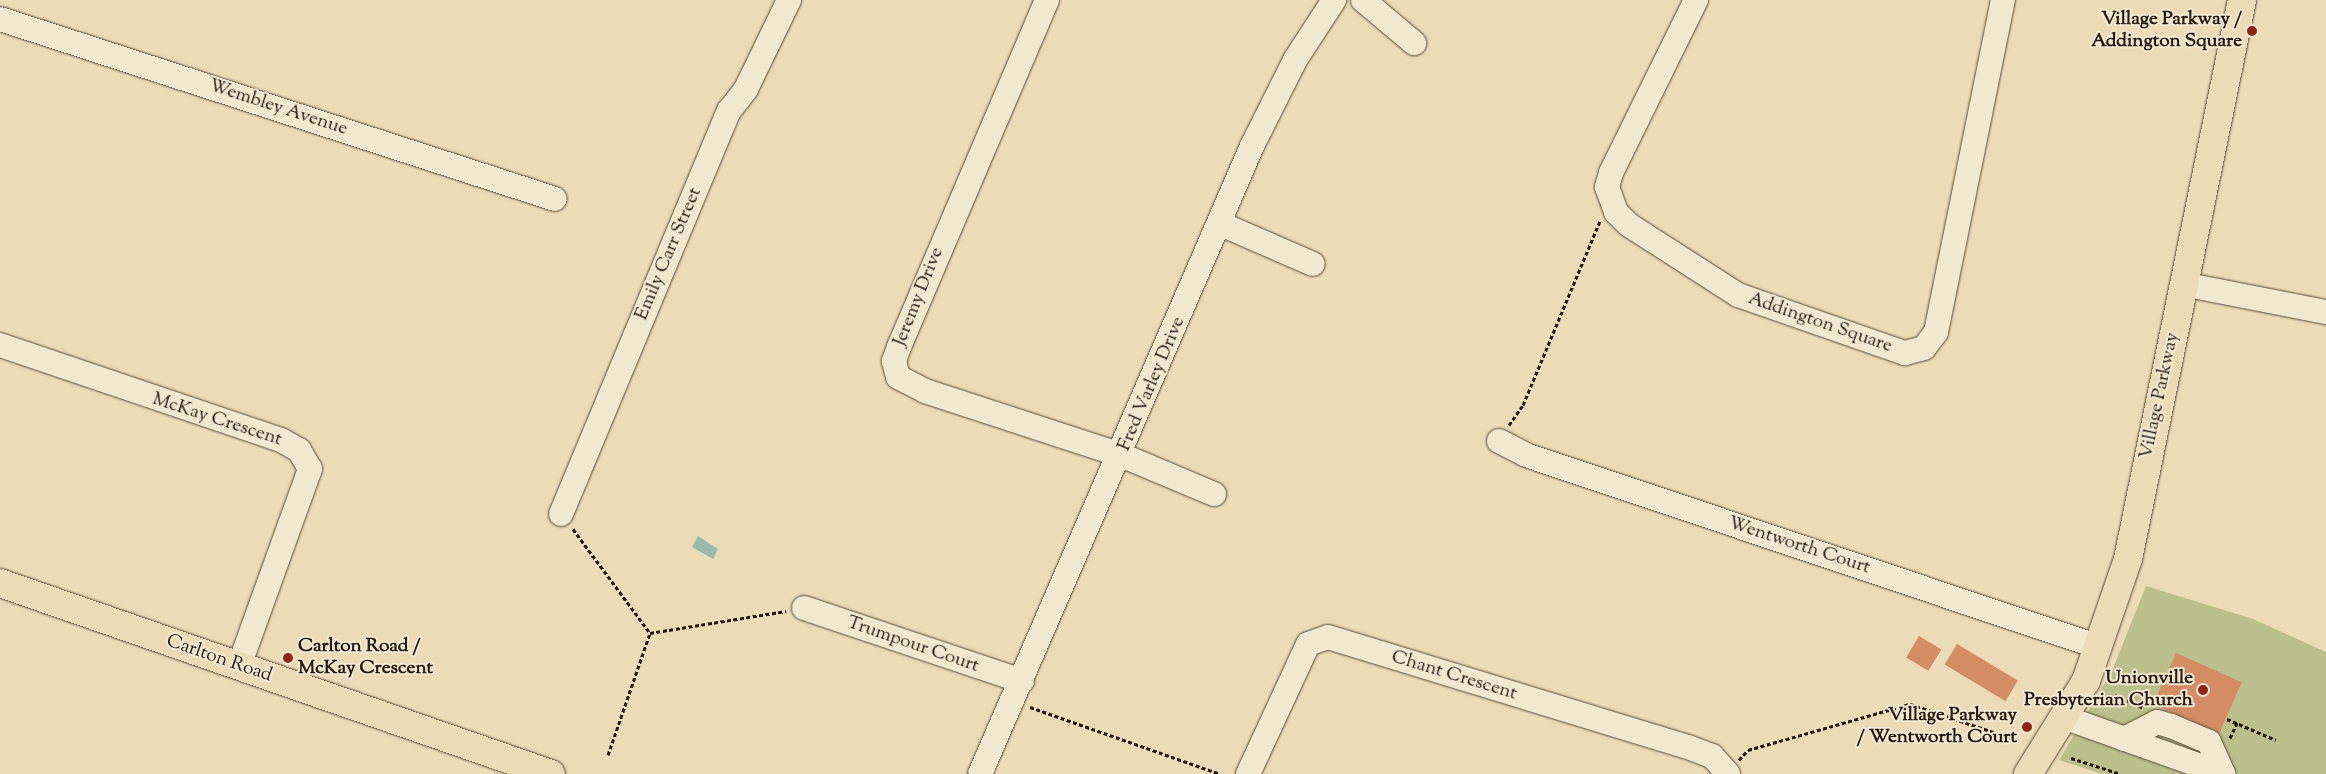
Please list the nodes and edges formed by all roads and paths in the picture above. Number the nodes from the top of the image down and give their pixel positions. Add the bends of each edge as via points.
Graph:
1 (789, 0) edge
2 (1334, 0) edge
3 (1363, 0) edge
4 (1696, 0) edge
5 (2003, 0) edge
6 (2242, 0) edge
7 (1041, 2) edge
8 (0, 19) edge
9 (1414, 43) dead end
10 (1609, 197) junction
11 (555, 199) dead end
12 (1221, 224) junction
13 (1313, 264) dead end
14 (2183, 284) junction
15 (2326, 312) edge
16 (0, 345) edge
17 (1499, 441) joint
18 (1121, 455) junction
19 (1214, 494) dead end
20 (562, 514) joint
21 (0, 583) edge
22 (804, 608) joint
23 (650, 633) junction
24 (2099, 647) junction
25 (239, 666) junction
26 (1018, 691) junction
27 (2066, 718) junction
28 (2227, 719) dead end
29 (2276, 740) dead end
30 (2020, 741) dead end
31 (608, 755) dead end
32 (2071, 758) dead end
33 (1728, 773) edge
34 (551, 774) edge
35 (980, 774) edge
36 (1220, 774) edge
37 (1248, 774) edge
38 (2028, 774) edge
39 (2121, 774) edge
40 (2223, 774) edge

1 - 20 street, Emily Carr Street via 746,89 729,111
2 - 12 street, Fred Varley Drive via 1278,91
3 - 9 street
4 - 10 street via 1611,173
5 - 10 street, Addington Square via 1936,332 1924,348 1905,352 1738,295 1629,225
6 - 14 main road, Village Parkway
7 - 18 street, Jeremy Drive via 899,346 895,368 908,385
8 - 11 street, Wembley Avenue
10 - 17 path via 1522,405
12 - 13 street
12 - 18 street, Fred Varley Drive
14 - 15 street
14 - 24 main road, Village Parkway via 2128,559
16 - 25 street, McKay Crescent via 281,440 299,450 310,469
17 - 24 street, Wentworth Court via 1526,455
18 - 19 street, Jeremy Drive
18 - 26 street, Fred Varley Drive
20 - 23 path
21 - 25 main road, Carlton Road
22 - 23 path
22 - 26 street, Trumpour Court
23 - 31 path
24 - 27 main road, Village Parkway
25 - 34 main road, Carlton Road
26 - 35 street, Fred Varley Drive
26 - 36 path
27 - 38 main road, Village Parkway
27 - 40 street via 2124,739 2157,722 2171,726 2209,742
28 - 29 path
30 - 33 path via 1910,704 1748,750
32 - 39 path
33 - 37 street, Chant Crescent via 1712,756 1688,747 1328,637 1308,644

